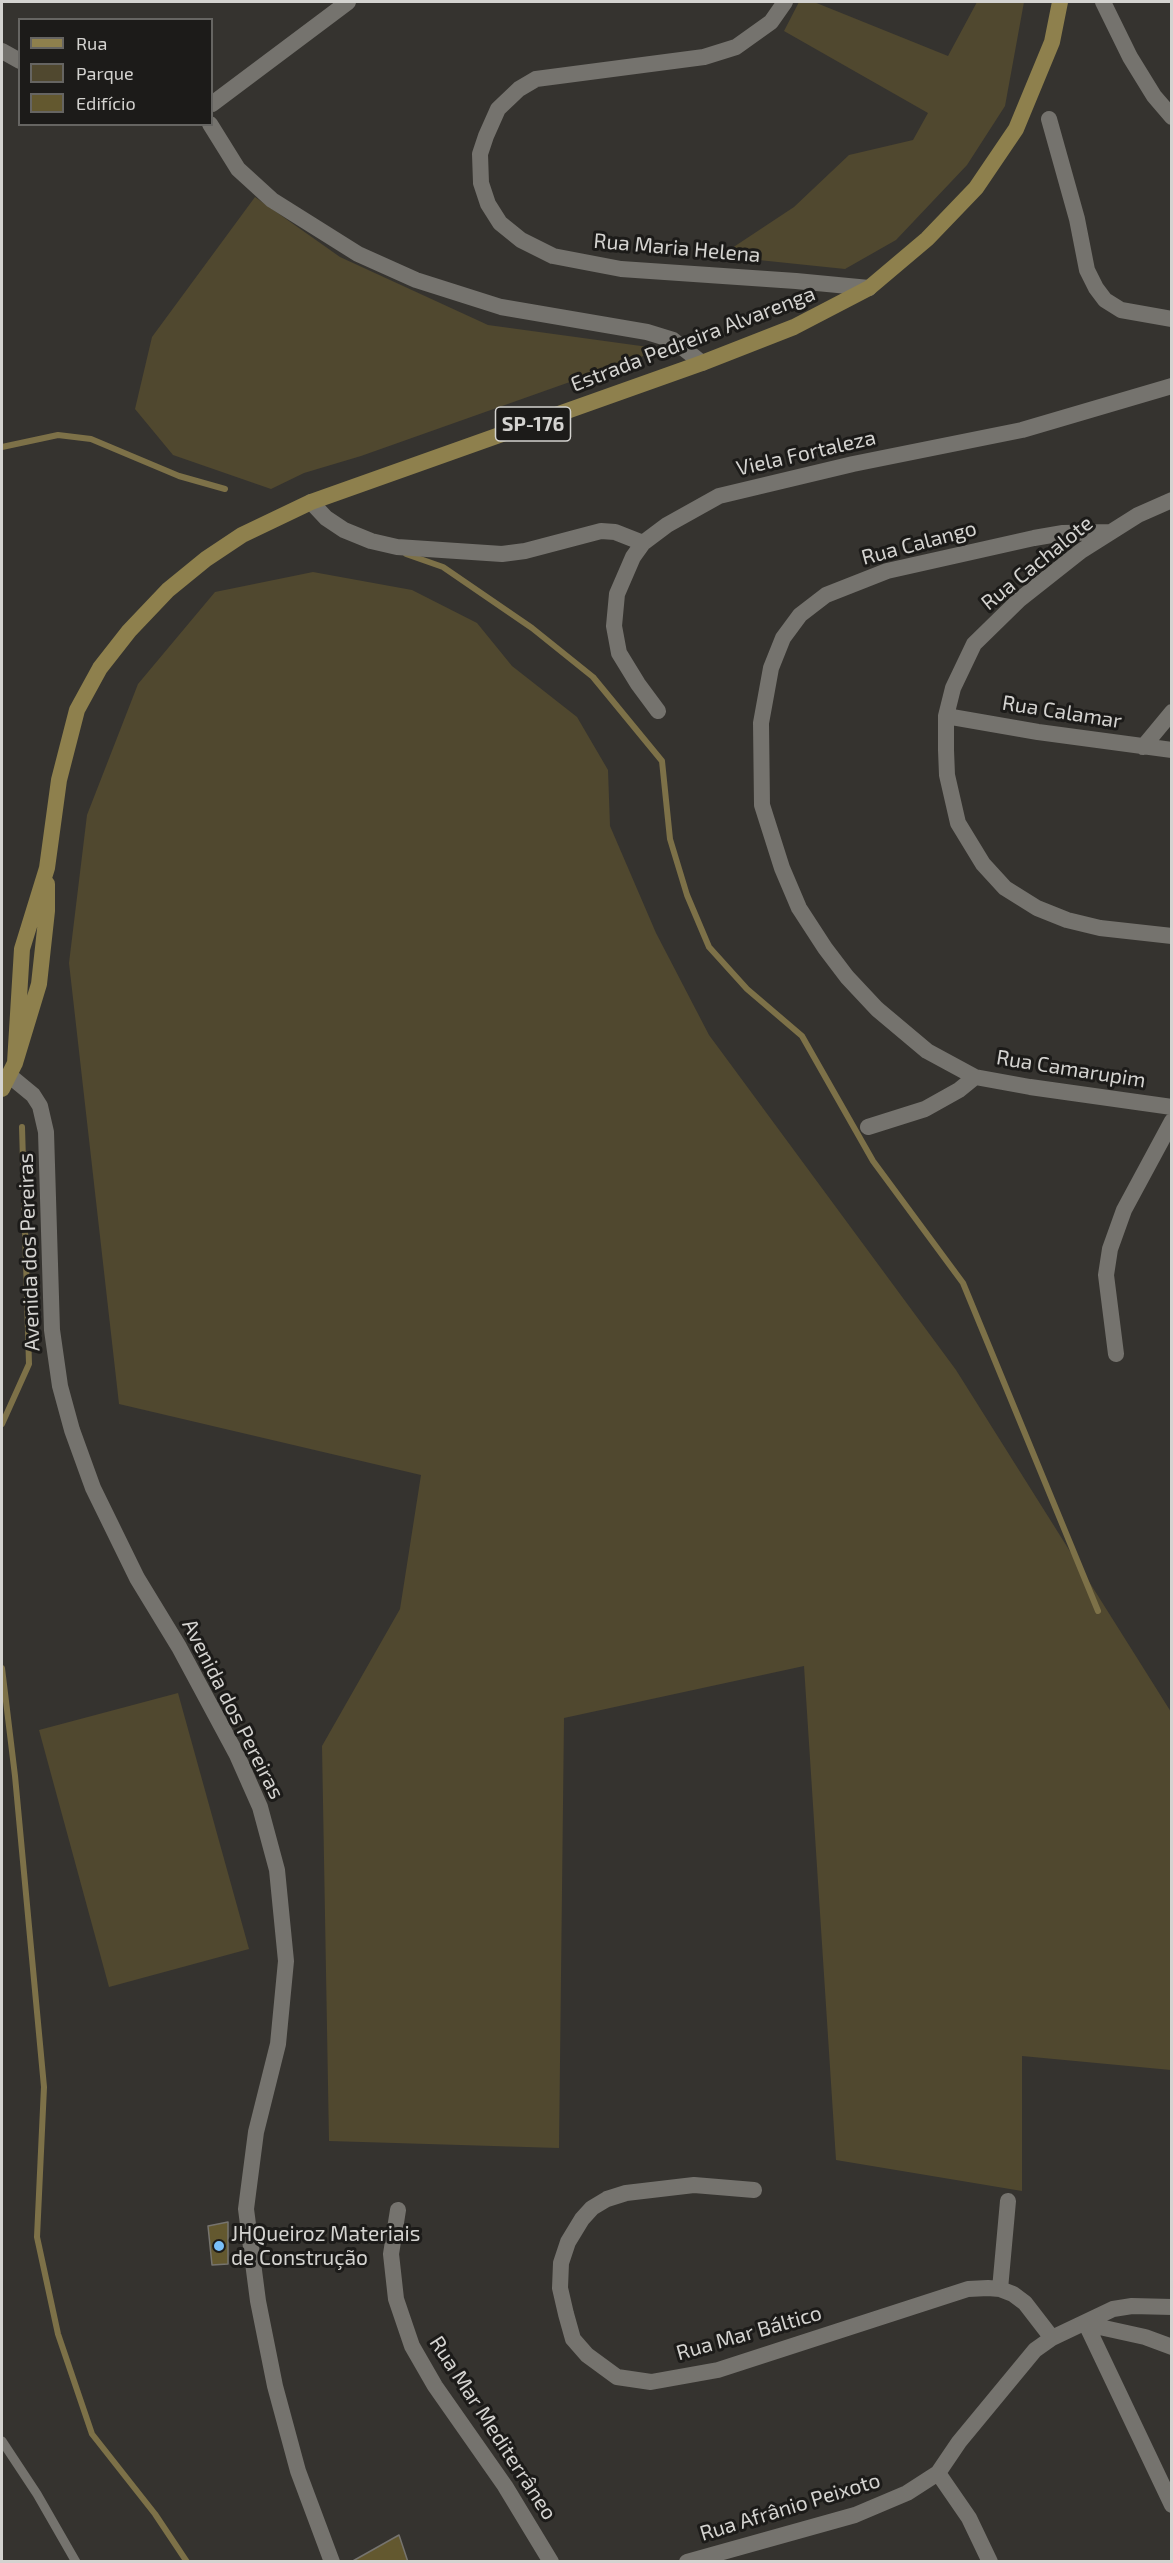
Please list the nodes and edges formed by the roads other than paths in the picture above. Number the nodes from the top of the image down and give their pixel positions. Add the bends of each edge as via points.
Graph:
1 (348, 2) edge
2 (785, 2) edge
3 (1060, 2) edge
4 (1103, 2) edge
5 (2, 51) edge
6 (18, 60) edge
7 (213, 103) edge
8 (1172, 117) edge
9 (1049, 119) dead end
10 (211, 126) edge
11 (869, 288) junction
12 (1172, 320) edge
13 (702, 363) junction
14 (1172, 386) edge
15 (1172, 500) edge
16 (311, 502) junction
17 (1111, 532) junction
18 (642, 543) junction
19 (658, 711) dead end
20 (1172, 712) edge
21 (946, 716) junction
22 (1143, 747) junction
23 (1172, 750) edge
24 (1172, 936) edge
25 (9, 1076) edge
26 (975, 1077) junction
27 (1172, 1107) edge
28 (1172, 1121) edge
29 (868, 1127) dead end
30 (1116, 1354) dead end
31 (754, 2190) dead end
32 (1008, 2200) dead end
33 (398, 2210) dead end
34 (1000, 2289) junction
35 (1172, 2307) edge
36 (1086, 2324) junction
37 (1052, 2338) junction
38 (1172, 2347) edge
39 (2, 2440) edge
40 (938, 2473) junction
41 (1172, 2505) edge
42 (76, 2562) edge
43 (332, 2562) edge
44 (551, 2562) edge
45 (687, 2562) edge
46 (990, 2562) edge

1 - 7 street
2 - 11 street, Rua Maria Helena via 771,22 736,47 704,57 536,79 519,89 498,109 486,136 480,154 481,183 500,222 521,240 553,255 621,269
3 - 11 main road, Estrada Pedreira Alvarenga / SP-176 via 1052,42 1016,129 976,188 927,239
4 - 8 street via 1130,57
5 - 6 street
9 - 12 street via 1087,270 1096,288 1105,300 1121,310
10 - 13 street via 238,169 272,200 358,254 416,280 501,307 674,340
11 - 13 main road, Estrada Pedreira Alvarenga / SP-176 via 794,327
13 - 16 main road, Estrada Pedreira Alvarenga / SP-176
14 - 18 street, Viela Fortaleza via 1022,430 719,496
15 - 17 street, Rua Cachalote
16 - 18 street via 344,530 398,547 502,555 600,531 615,532
16 - 25 main road, Estrada Pedreira Alvarenga / SP-176 via 242,535 160,598 100,668 77,710 59,780 47,868 22,949
17 - 21 street, Rua Cachalote via 1019,600 974,644 953,688
17 - 26 street, Rua Calango via 1063,533 1000,545 887,571 826,595 800,615 783,638 771,668 761,723 762,805 799,908 847,977 877,1009 927,1051
18 - 19 street, Viela Fortaleza via 617,594 614,626 619,653
20 - 22 street
21 - 22 street, Rua Calamar
21 - 24 street, Rua Cachalote via 947,775 958,823 983,864 1005,888 1037,908 1067,920
22 - 23 street, Rua Calamar
25 - 43 street, Avenida dos Pereiras via 33,1095 46,1132 52,1330 60,1386 72,1430 93,1488 136,1578 179,1647 237,1755 260,1807 277,1870 285,1973 278,2044 256,2132 246,2209 258,2301 275,2386 298,2471
26 - 27 street, Rua Camarupim
26 - 29 street, Rua Camarupim via 926,1109
28 - 30 street via 1124,1210 1110,1249 1106,1275
31 - 34 street, Rua Mar Báltico via 694,2185 626,2193 592,2208 568,2242 561,2263 560,2288 573,2339 587,2355 617,2377 651,2382 718,2370 968,2289
32 - 34 street
33 - 44 street, Rua Mar Mediterrâneo via 391,2254 396,2299 412,2346
34 - 37 street via 1025,2303
35 - 36 street, Rua Afrânio Peixoto via 1132,2306 1113,2310
36 - 37 street, Rua Afrânio Peixoto
36 - 38 street
36 - 41 street
37 - 40 street, Rua Afrânio Peixoto via 1035,2350 1004,2386
39 - 42 lane
40 - 45 street, Rua Afrânio Peixoto via 907,2493 855,2515
40 - 46 street via 969,2517

